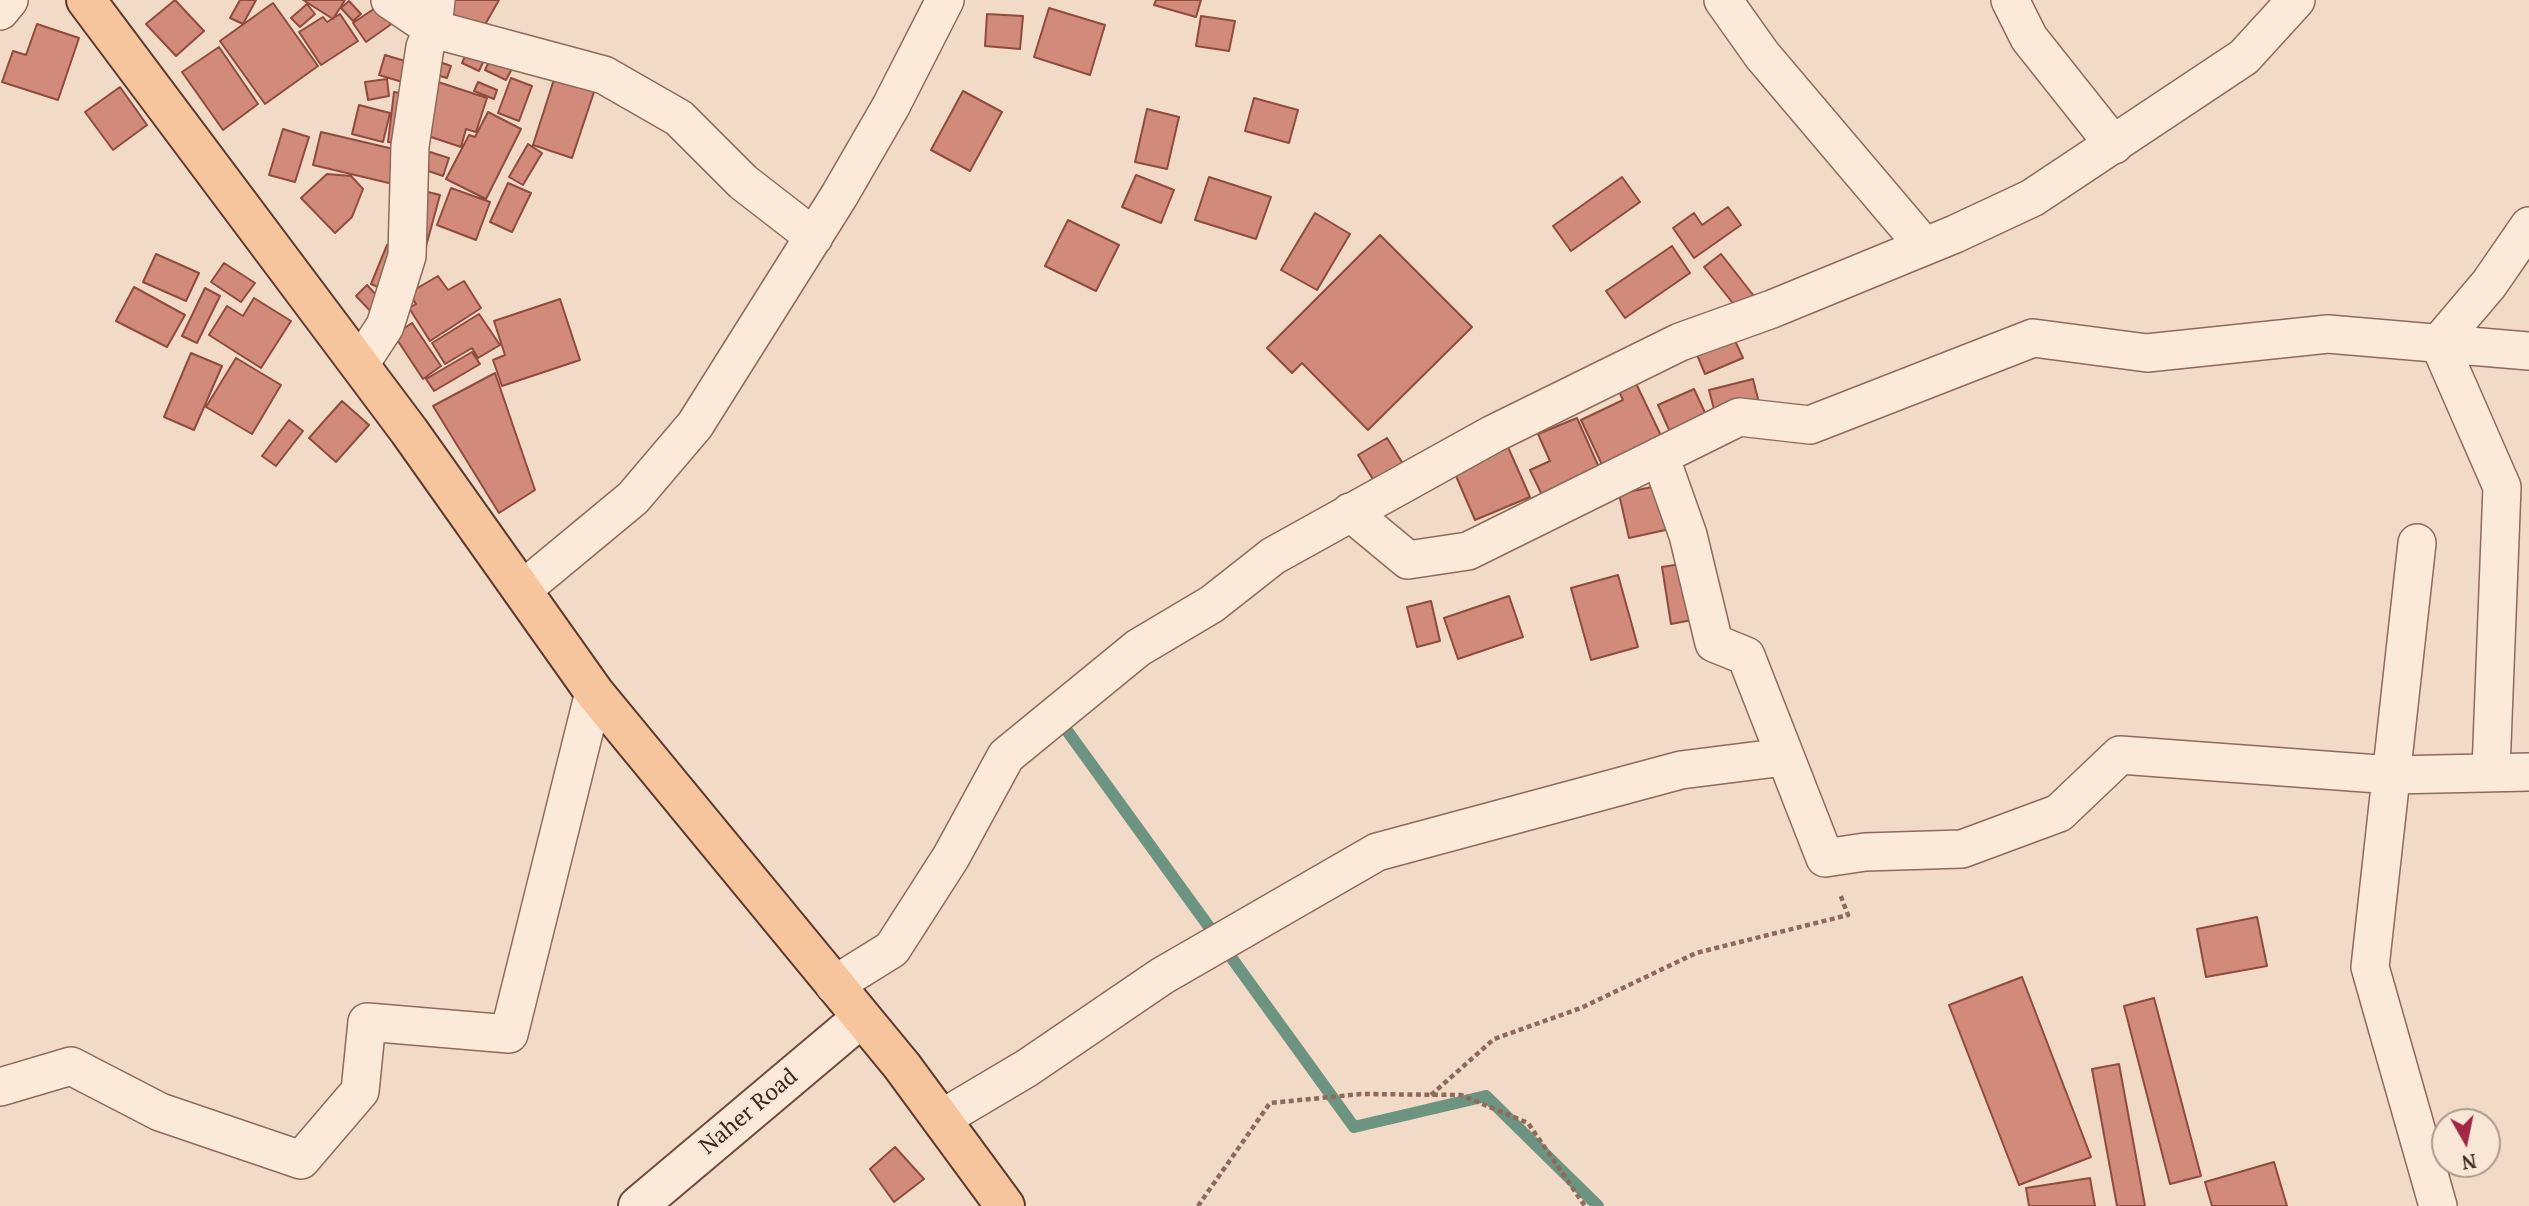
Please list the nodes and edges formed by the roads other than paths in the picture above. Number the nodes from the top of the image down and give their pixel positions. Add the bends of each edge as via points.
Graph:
1 (9, 0) edge
2 (390, 0) edge
3 (945, 0) edge
4 (1723, 0) edge
5 (2010, 0) edge
6 (2296, 0) edge
7 (89, 2) edge
8 (0, 11) edge
9 (435, 15) edge
10 (2114, 145) junction
11 (2529, 226) edge
12 (814, 237) junction
13 (1924, 246) junction
14 (2439, 343) junction
15 (2529, 351) edge
16 (360, 364) junction
17 (1660, 456) junction
18 (1350, 512) junction
19 (2417, 543) dead end
20 (522, 590) junction
21 (594, 692) junction
22 (1784, 757) junction
23 (2491, 770) junction
24 (2529, 772) edge
25 (2392, 775) junction
26 (834, 985) junction
27 (860, 1018) junction
28 (0, 1087) edge
29 (941, 1119) junction
30 (638, 1206) edge
31 (1005, 1206) edge
32 (2438, 1206) edge

1 - 8 street
2 - 9 street
3 - 12 street via 891,106
4 - 13 street via 1762,55
5 - 10 street via 2029,38
6 - 10 street via 2244,57
7 - 16 main road
9 - 12 street via 604,75 679,118 743,182
9 - 16 street via 425,47 410,146 407,256 385,326
10 - 13 street via 2032,198
11 - 14 street via 2489,285
12 - 20 street via 695,425 632,498
13 - 18 street via 1680,342 1493,434
14 - 15 street
14 - 17 street via 2328,334 2147,353 2033,338 1810,425 1739,417
14 - 23 street via 2502,487
16 - 20 main road
17 - 18 street via 1468,551 1408,561
17 - 22 street via 1688,535 1714,643 1746,656
18 - 26 street via 1273,556 1212,604 1138,648 1006,756 951,857 892,949
19 - 25 street
20 - 21 main road
21 - 26 main road
21 - 28 street via 509,1034 367,1022 360,1091 300,1160 160,1112 71,1066
22 - 25 street via 1825,858 1962,849 2059,813 2120,755
22 - 29 street via 1681,770 1377,852 1162,976 1027,1068
23 - 24 street
23 - 25 street
25 - 32 street via 2370,967
26 - 27 main road
27 - 29 main road
27 - 30 main road, Naher Road
29 - 31 main road

